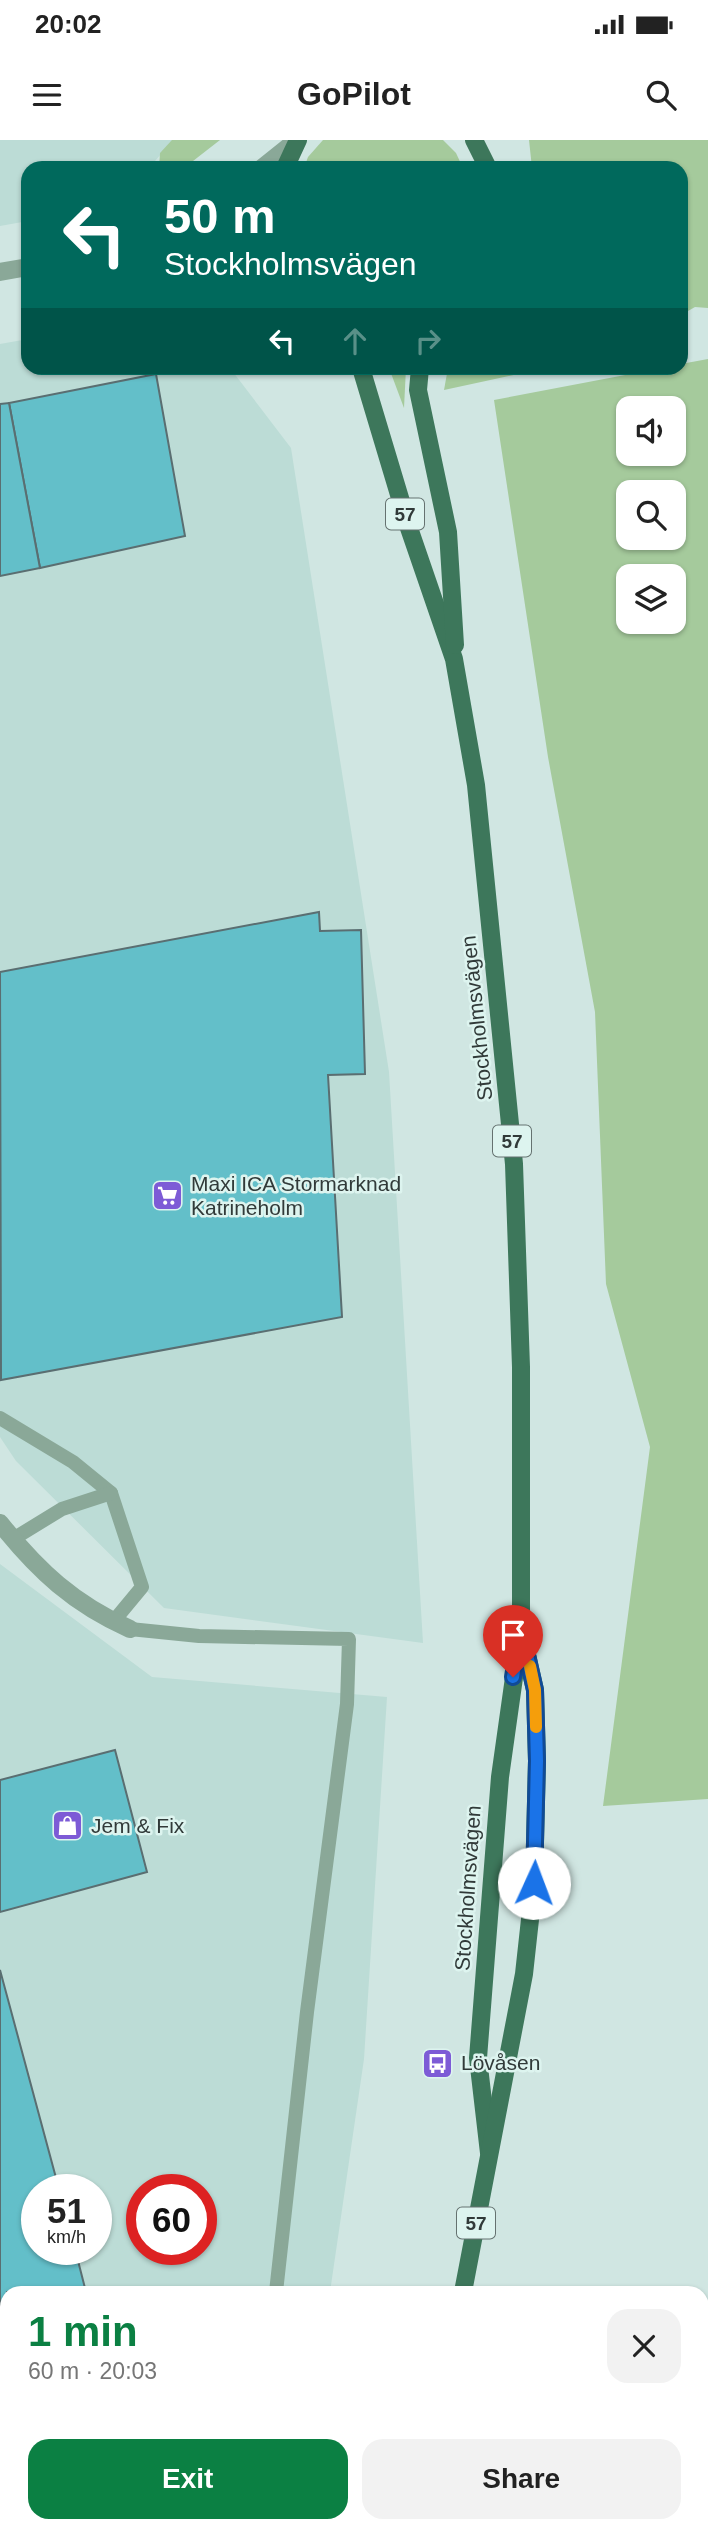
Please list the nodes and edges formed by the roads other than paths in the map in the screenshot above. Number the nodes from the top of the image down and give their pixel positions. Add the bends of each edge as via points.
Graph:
1 (298, 140) edge
2 (474, 140) edge
3 (271, 161) edge
4 (288, 161) edge
5 (484, 161) edge
6 (21, 268) edge
7 (0, 272) edge
8 (364, 375) edge
9 (419, 375) edge
10 (454, 659) junction
11 (0, 1418) edge
12 (111, 1493) junction
13 (0, 1523) edge
14 (13, 1539) junction
15 (113, 1622) junction
16 (521, 1628) junction
17 (130, 1629) joint
18 (489, 2153) junction
19 (277, 2286) edge
20 (464, 2286) edge

1 - 3 street
1 - 4 main road
2 - 5 main road
6 - 7 street
8 - 10 main road, Stockholmsvägen / 57
9 - 10 main road, Stockholmsvägen / 57 via 418,390 448,531
10 - 16 main road, Stockholmsvägen / 57 via 476,785 514,1164 521,1367
11 - 12 lane via 72,1462
12 - 14 lane via 62,1508
12 - 15 lane via 142,1587
13 - 14 street
14 - 15 street via 61,1589
15 - 17 street
16 - 18 main road, Stockholmsvägen / 57 via 500,1777 478,2058
16 - 18 main road, Stockholmsvägen / 57 via 535,1690 534,1883 524,1974
17 - 19 lane via 199,1636 349,1639 347,1704
18 - 20 main road, Stockholmsvägen / 57

